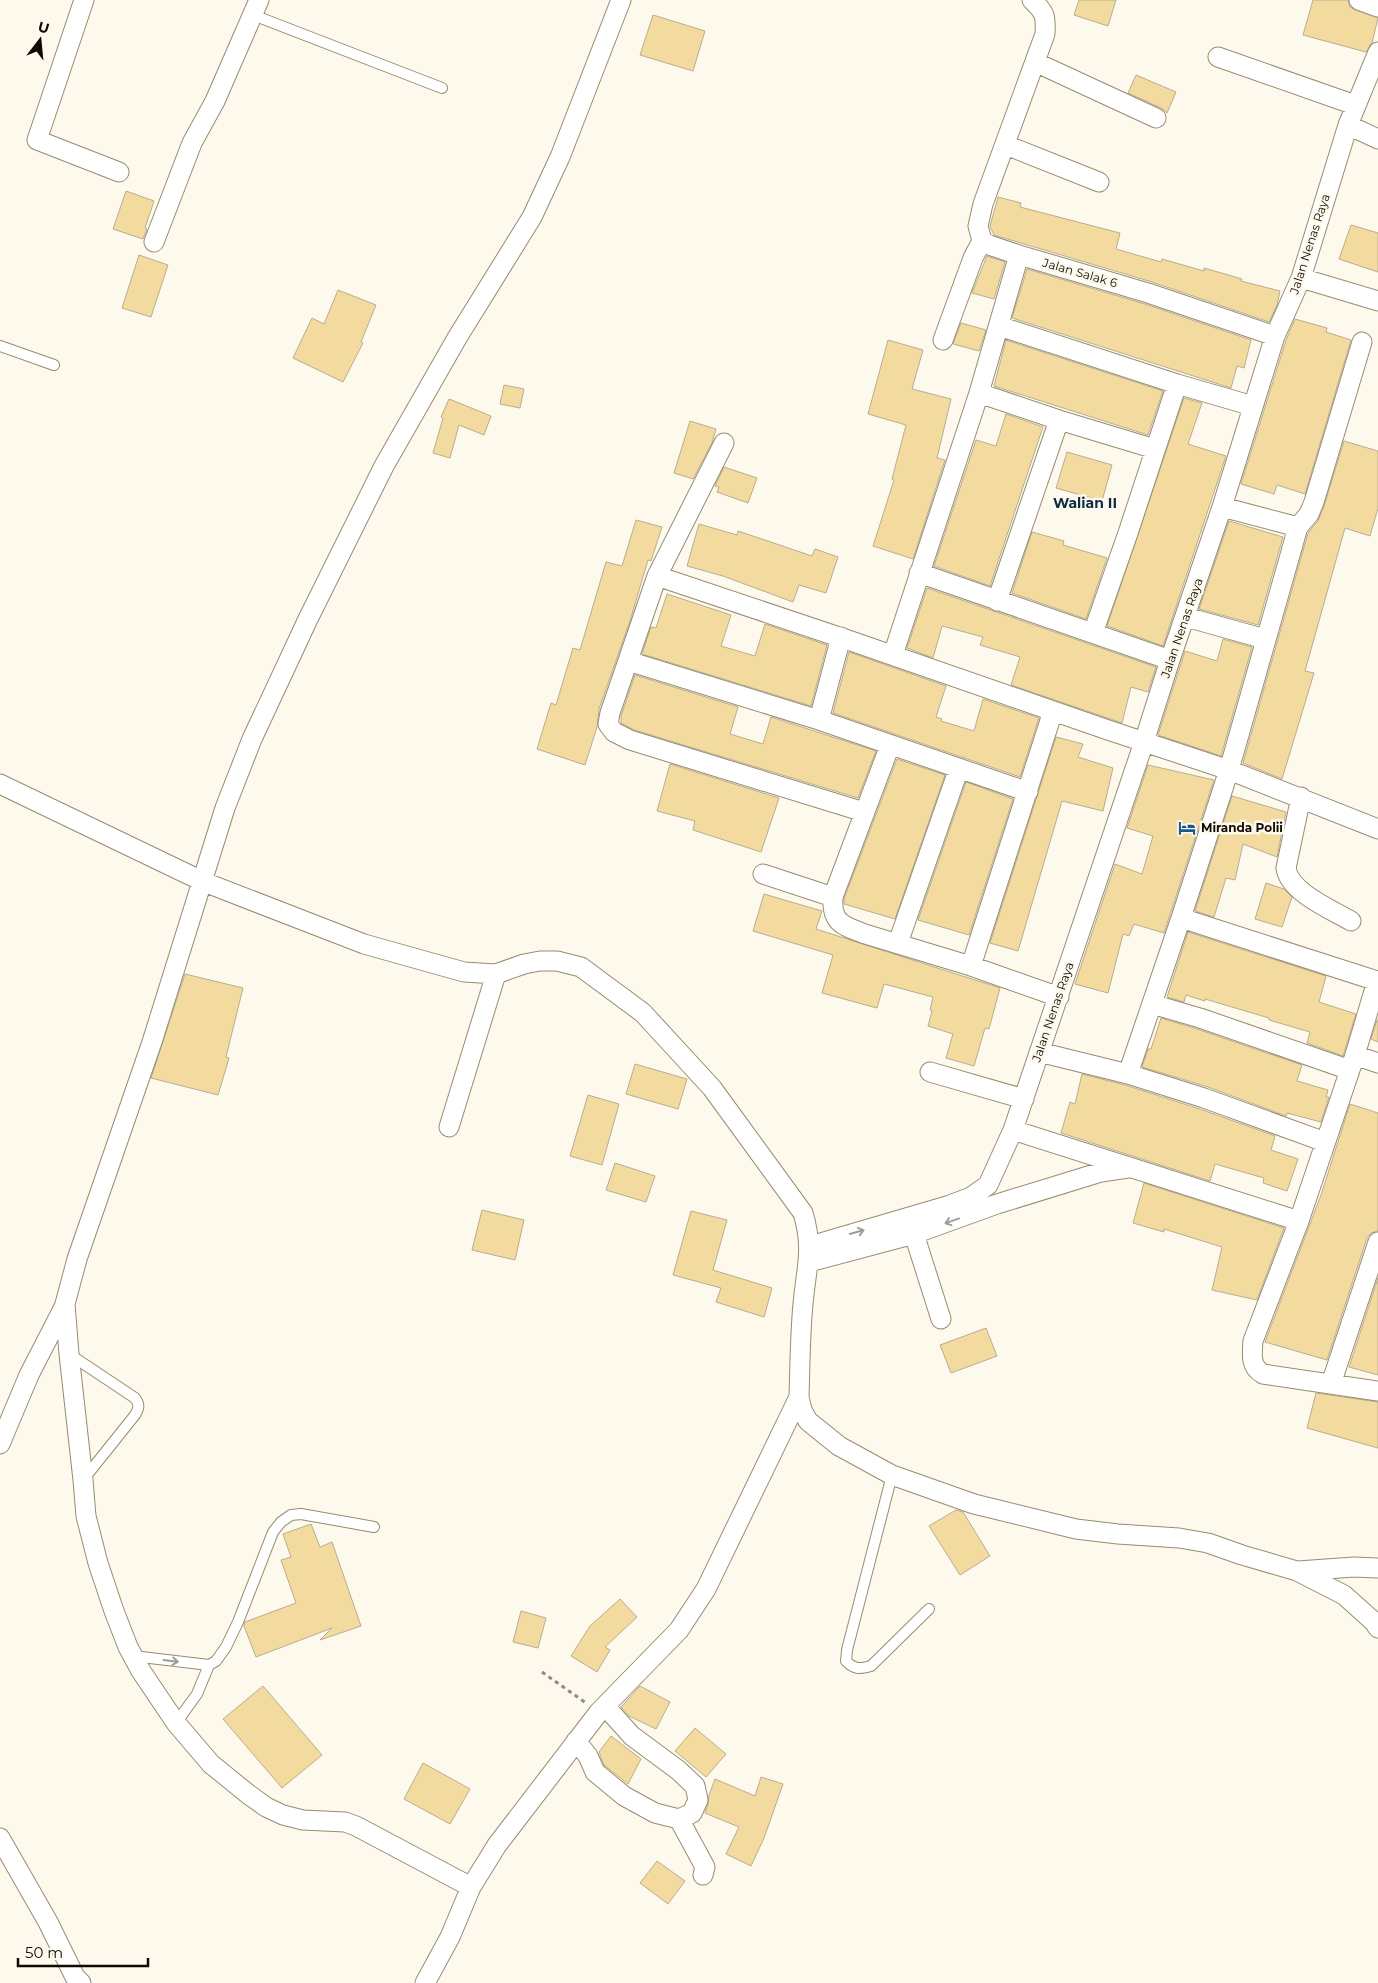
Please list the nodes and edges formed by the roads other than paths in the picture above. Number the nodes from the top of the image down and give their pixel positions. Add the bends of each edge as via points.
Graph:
1 (84, 0) edge
2 (1359, 0) edge
3 (616, 1) edge
4 (1041, 4) edge
5 (1378, 7) edge
6 (256, 8) edge
7 (1218, 57) dead end
8 (1035, 62) junction
9 (1376, 64) edge
10 (442, 88) dead end
11 (1355, 105) junction
12 (1156, 118) dead end
13 (1348, 125) junction
14 (1378, 139) edge
15 (1006, 145) junction
16 (119, 172) dead end
17 (1099, 182) dead end
18 (982, 241) junction
19 (154, 242) dead end
20 (1019, 255) junction
21 (1301, 278) junction
22 (1378, 302) edge
23 (999, 326) junction
24 (1275, 336) junction
25 (943, 340) dead end
26 (1362, 342) dead end
27 (0, 346) edge
28 (54, 365) dead end
29 (1177, 384) junction
30 (979, 392) junction
31 (1253, 406) junction
32 (1059, 420) junction
33 (724, 443) dead end
34 (1154, 449) junction
35 (1222, 507) junction
36 (1298, 527) junction
37 (919, 573) junction
38 (657, 576) junction
39 (997, 601) junction
40 (1186, 617) junction
41 (1093, 633) junction
42 (841, 637) junction
43 (1266, 640) junction
44 (893, 656) junction
45 (1170, 660) junction
46 (628, 661) junction
47 (1053, 711) junction
48 (819, 720) junction
49 (1144, 742) junction
50 (890, 745) junction
51 (959, 768) junction
52 (1229, 770) junction
53 (0, 784) edge
54 (1028, 792) junction
55 (1301, 798) junction
56 (864, 812) junction
57 (1378, 829) edge
58 (763, 874) dead end
59 (204, 882) junction
60 (833, 897) junction
61 (1182, 918) junction
62 (1351, 921) dead end
63 (898, 943) junction
64 (971, 966) junction
65 (496, 974) junction
66 (1059, 997) junction
67 (1152, 1004) junction
68 (1039, 1052) junction
69 (1352, 1062) junction
70 (1378, 1063) edge
71 (930, 1072) dead end
72 (1128, 1074) junction
73 (1024, 1099) junction
74 (449, 1127) dead end
75 (1013, 1130) junction
76 (1325, 1142) junction
77 (1128, 1168) junction
78 (988, 1185) junction
79 (997, 1204) junction
80 (1299, 1221) junction
81 (914, 1234) junction
82 (1378, 1242) edge
83 (809, 1254) junction
84 (65, 1304) junction
85 (941, 1319) dead end
86 (69, 1354) junction
87 (1331, 1384) junction
88 (1378, 1391) edge
89 (799, 1397) junction
90 (0, 1444) edge
91 (892, 1475) junction
92 (84, 1480) junction
93 (374, 1527) dead end
94 (1378, 1568) edge
95 (1297, 1571) junction
96 (929, 1609) dead end
97 (1378, 1628) edge
98 (133, 1656) junction
99 (209, 1665) junction
100 (602, 1709) junction
101 (176, 1723) junction
102 (576, 1741) junction
103 (679, 1819) junction
104 (0, 1838) edge
105 (703, 1875) dead end
106 (471, 1887) junction
107 (74, 1981) edge
108 (425, 1983) edge

1 - 16 street via 37,140
2 - 5 street
3 - 59 street via 560,157 532,217 457,338 384,466 274,690 225,808
4 - 8 street via 1044,34
6 - 10 lane
6 - 19 street via 215,101 192,143
7 - 11 street
8 - 12 street
8 - 15 street
9 - 11 street, Jalan Nenas Raya
11 - 13 street, Jalan Nenas Raya
13 - 14 street
13 - 21 street, Jalan Nenas Raya
15 - 17 street
15 - 18 street via 980,216
18 - 20 street, Jalan Salak 6
18 - 25 street
20 - 23 street
20 - 24 street, Jalan Salak 6 via 1148,293
21 - 22 street
21 - 24 street, Jalan Nenas Raya
23 - 29 street
23 - 30 street
24 - 31 street, Jalan Nenas Raya
26 - 36 street via 1314,502
27 - 28 lane
29 - 31 street
29 - 34 street
30 - 32 street
30 - 37 street
31 - 35 street, Jalan Nenas Raya
32 - 34 street
32 - 39 street
33 - 38 street
34 - 41 street
35 - 36 street
35 - 40 street, Jalan Nenas Raya
36 - 43 street
37 - 39 street
37 - 44 street
38 - 42 street
38 - 46 street
39 - 41 street
40 - 43 street
40 - 45 street, Jalan Nenas Raya
41 - 45 street
42 - 44 street
42 - 48 street
43 - 52 street
44 - 47 street
45 - 49 street, Jalan Nenas Raya
46 - 48 street
46 - 56 street via 610,713 608,724 614,732 630,740
47 - 49 street
47 - 54 street
48 - 50 street
49 - 52 street
49 - 66 street, Jalan Nenas Raya
50 - 51 street
50 - 56 street
51 - 54 street
51 - 63 street
52 - 55 street
52 - 61 street
53 - 59 street
54 - 64 street
55 - 57 street
55 - 62 street via 1287,874 1306,896
56 - 60 street
58 - 60 street
59 - 65 street via 364,944 464,972
59 - 84 street via 76,1259
60 - 63 street via 833,913 837,921 849,928
61 - 67 street
61 - 69 street via 1377,981
63 - 64 street
64 - 66 street
65 - 74 street
65 - 83 street via 540,961 581,967 643,1013 712,1088 803,1213
66 - 68 street, Jalan Nenas Raya
67 - 69 street
67 - 72 street
68 - 72 street
68 - 73 street, Jalan Nenas Raya
69 - 70 street
69 - 76 street
71 - 73 street
72 - 76 street
73 - 75 street, Jalan Nenas Raya
75 - 77 street
75 - 78 street, Jalan Nenas Raya
76 - 80 street
77 - 79 street via 1101,1172
77 - 80 street
78 - 79 street
83 -> 78 street via 950,1205
79 -> 81 street
80 - 87 street via 1253,1341 1252,1357 1257,1371 1263,1374
81 - 83 street
81 - 85 street
82 - 87 street
83 - 89 street via 803,1302
84 - 86 street
84 - 90 street via 29,1375
86 - 92 street
86 - 92 lane via 135,1398 139,1408
87 - 88 street
89 - 91 street via 808,1421 839,1446
89 - 100 street via 694,1610 679,1630
91 - 95 street via 974,1504 1076,1529 1180,1538
91 - 96 lane via 846,1661 860,1669 871,1666
92 - 98 street via 86,1516 98,1563
93 - 99 lane via 301,1514 280,1522 268,1543 226,1647
94 - 95 street
95 - 97 street via 1344,1595
98 -> 99 lane
98 - 101 street
99 - 101 lane via 197,1694
100 - 102 street
100 - 103 street via 695,1786 698,1800 692,1813
101 - 106 street via 211,1764 266,1807 303,1820 346,1822
102 - 103 street via 595,1772 624,1796 655,1813
102 - 106 street via 498,1845
103 - 105 street via 706,1868
104 - 107 street via 48,1922
106 - 108 street via 450,1937

